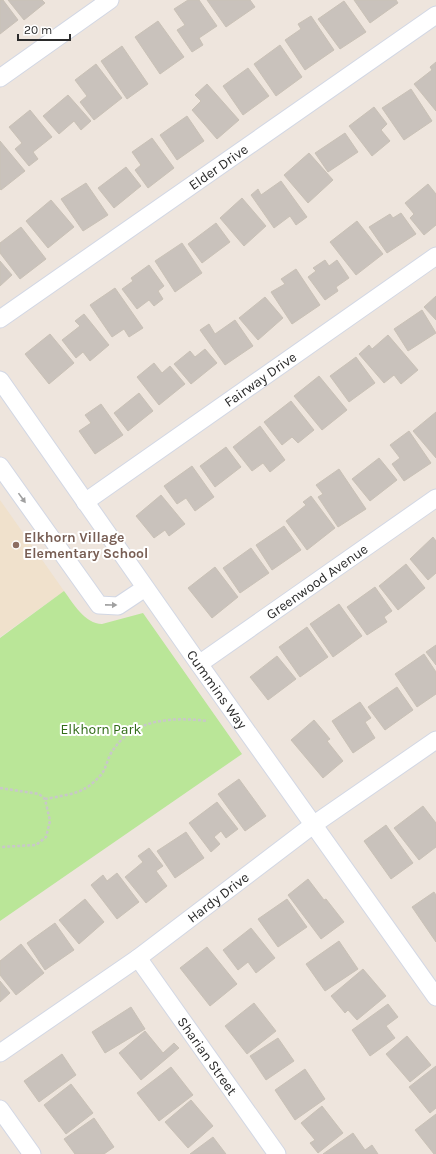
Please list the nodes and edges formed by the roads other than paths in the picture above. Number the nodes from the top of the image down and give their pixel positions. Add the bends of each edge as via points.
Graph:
1 (110, 0) edge
2 (436, 15) edge
3 (0, 78) edge
4 (436, 256) edge
5 (0, 319) edge
6 (0, 380) edge
7 (0, 466) edge
8 (436, 498) edge
9 (85, 502) junction
10 (145, 588) junction
11 (199, 664) junction
12 (436, 740) edge
13 (313, 825) junction
14 (138, 958) junction
15 (435, 994) edge
16 (0, 1053) edge
17 (0, 1109) edge
18 (32, 1154) edge
19 (277, 1154) edge

1 - 3 street
2 - 5 street, Elder Drive
4 - 9 street, Fairway Drive
6 - 9 street, Cummins Way
7 -> 10 street via 99,605 118,606
8 - 11 street, Greenwood Avenue
9 - 10 street, Cummins Way
10 - 11 street, Cummins Way
11 - 13 street, Cummins Way
12 - 13 street, Hardy Drive
13 - 14 street, Hardy Drive
13 - 15 street, Cummins Way
14 - 16 street, Hardy Drive
14 - 19 street, Sharian Street
17 - 18 street

